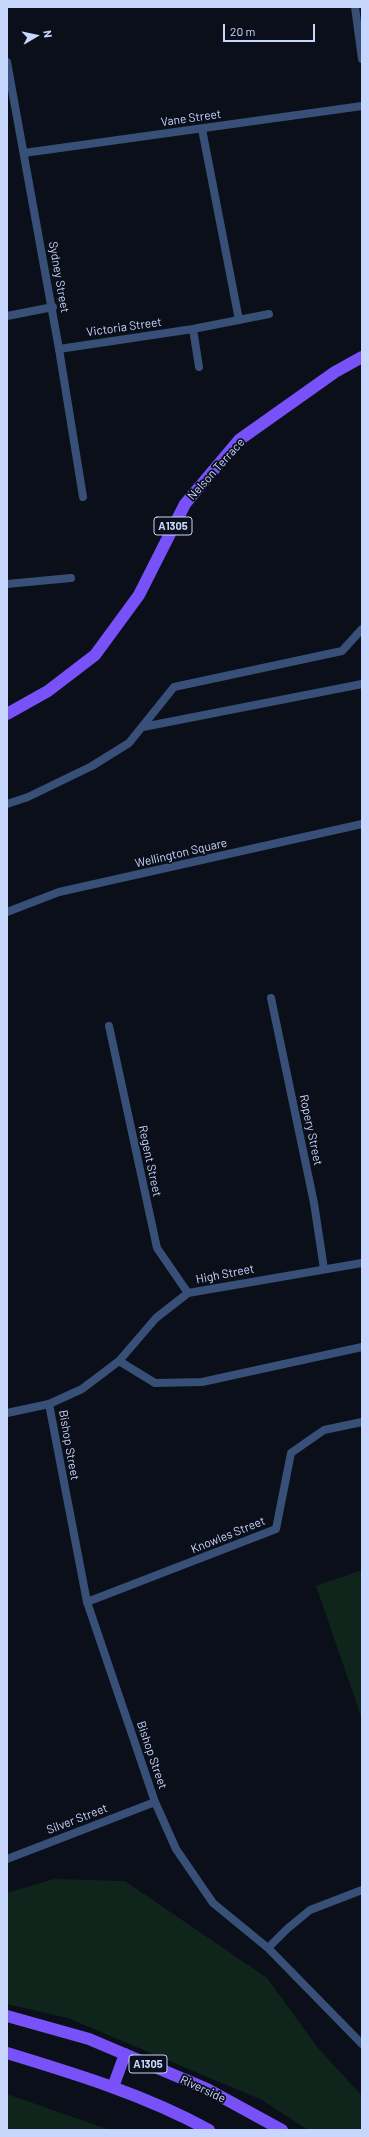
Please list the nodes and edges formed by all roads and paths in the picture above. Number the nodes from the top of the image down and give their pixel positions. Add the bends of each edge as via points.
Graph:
1 (355, 7) edge
2 (362, 59) edge
3 (7, 62) edge
4 (362, 106) edge
5 (202, 129) junction
6 (24, 153) junction
7 (53, 307) junction
8 (270, 314) dead end
9 (7, 316) edge
10 (239, 320) junction
11 (193, 329) junction
12 (59, 349) junction
13 (362, 357) edge
14 (199, 367) dead end
15 (83, 497) dead end
16 (71, 578) dead end
17 (7, 584) edge
18 (362, 629) edge
19 (362, 684) edge
20 (7, 714) edge
21 (143, 728) junction
22 (7, 804) edge
23 (362, 824) edge
24 (7, 912) edge
25 (271, 998) dead end
26 (109, 1026) dead end
27 (362, 1262) edge
28 (324, 1269) junction
29 (188, 1293) junction
30 (362, 1347) edge
31 (119, 1361) junction
32 (50, 1404) junction
33 (7, 1413) edge
34 (362, 1422) edge
35 (87, 1602) junction
36 (155, 1802) junction
37 (7, 1859) edge
38 (362, 1890) edge
39 (268, 1948) junction
40 (7, 2016) edge
41 (362, 2044) edge
42 (7, 2053) edge
43 (125, 2054) junction
44 (113, 2087) junction
45 (209, 2130) edge
46 (282, 2130) edge

1 - 2 street
3 - 6 street, Sydney Street
4 - 5 street, Vane Street
5 - 6 street, Vane Street
5 - 10 street
6 - 7 street, Sydney Street
7 - 9 street
7 - 12 street, Sydney Street
8 - 10 street, Victoria Street
10 - 11 street, Victoria Street
11 - 12 street, Victoria Street
11 - 14 street
12 - 15 street, Sydney Street
13 - 20 main road, Nelson Terrace / A1305 via 335,372 240,440 184,504 138,595 95,655 48,691
16 - 17 street
18 - 21 street via 342,651 174,687
19 - 21 street
21 - 22 street via 129,743 92,766
23 - 24 street, Wellington Square via 59,892
25 - 28 street, Ropery Street via 314,1203
26 - 29 street, Regent Street via 157,1248
27 - 28 street, High Street
28 - 29 street, High Street
29 - 31 street, High Street via 156,1318
30 - 31 street via 202,1382 155,1383
31 - 32 street, High Street via 82,1389
32 - 33 street, High Street
32 - 35 street, Bishop Street
34 - 35 street, Knowles Street via 324,1430 291,1453 276,1529
35 - 36 street, Bishop Street
36 - 37 street, Silver Street
36 - 39 street, Bishop Street via 176,1849 213,1903
38 - 39 street via 310,1910
39 - 41 street, Bishop Street
40 - 43 main road, Riverside / A1305 via 89,2039
42 - 44 main road
43 - 44 main road
43 - 46 main road, Riverside / A1305 via 208,2089
44 - 45 main road via 185,2117

